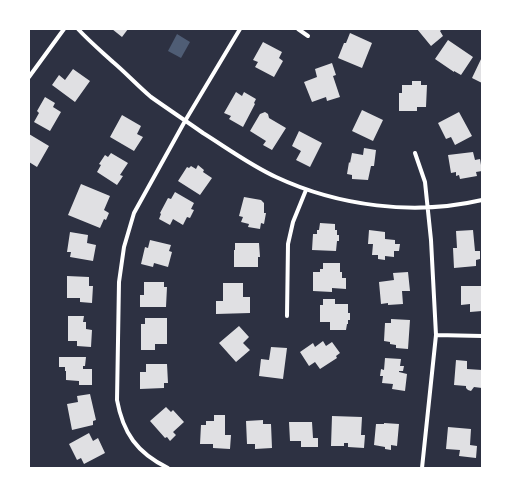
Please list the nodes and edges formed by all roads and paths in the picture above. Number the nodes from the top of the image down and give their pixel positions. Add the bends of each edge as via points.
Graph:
1 (64, 29) edge
2 (78, 29) edge
3 (240, 29) edge
4 (298, 29) edge
5 (308, 36) dead end
6 (29, 77) edge
7 (186, 121) junction
8 (415, 153) dead end
9 (306, 190) junction
10 (482, 200) edge
11 (427, 208) junction
12 (287, 316) dead end
13 (436, 335) junction
14 (482, 336) edge
15 (168, 468) edge
16 (422, 468) edge

1 - 6 street
2 - 7 street via 150,96
3 - 7 street
4 - 5 street
7 - 9 street via 235,153
7 - 15 street via 134,213 124,247 120,282 117,400 120,416 129,435 144,453
8 - 11 street via 425,182
9 - 11 street via 362,203
9 - 12 street via 293,222 288,244
10 - 11 street
11 - 13 street
13 - 14 street
13 - 16 street

